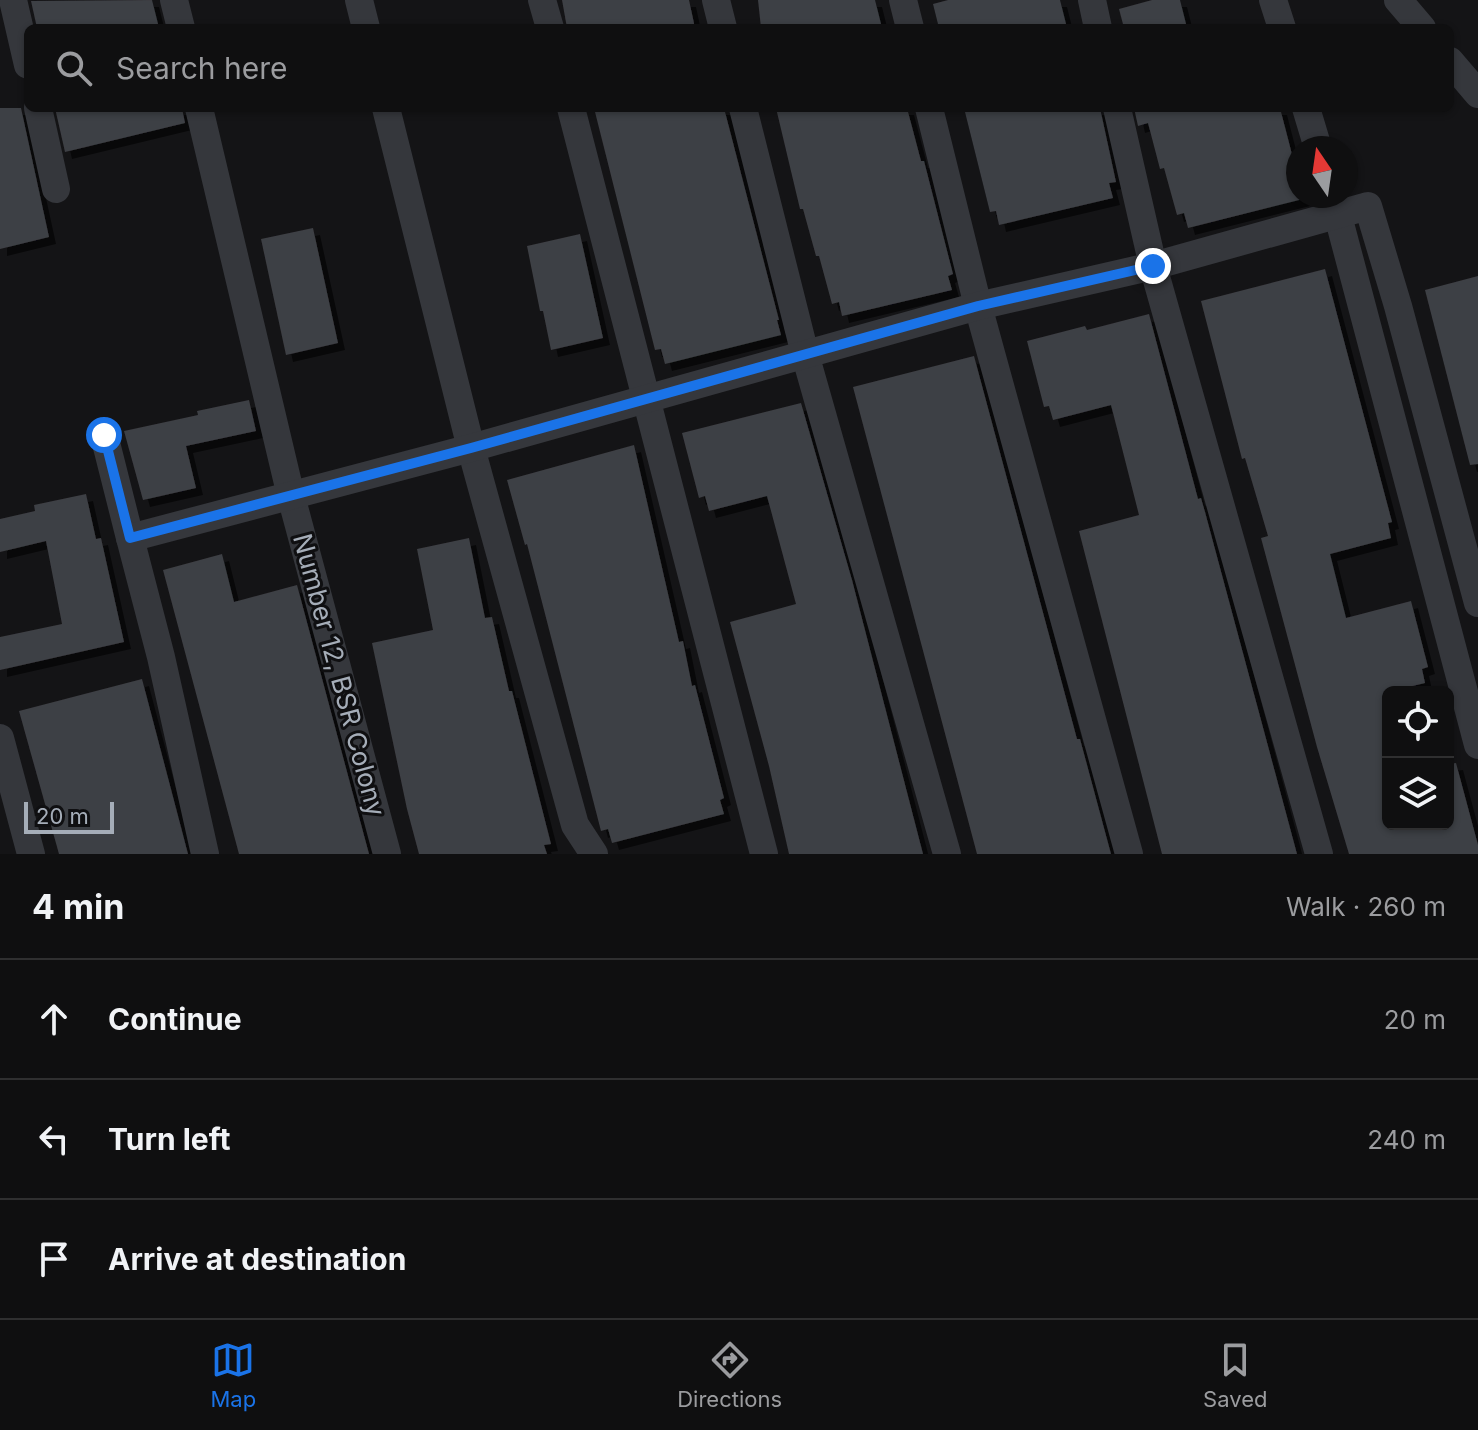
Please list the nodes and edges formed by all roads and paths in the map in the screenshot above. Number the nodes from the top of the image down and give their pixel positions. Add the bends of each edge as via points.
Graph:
1 (13, 0) edge
2 (174, 0) edge
3 (359, 0) edge
4 (542, 0) edge
5 (716, 0) edge
6 (903, 0) edge
7 (1092, 0) edge
8 (1273, 0) edge
9 (1398, 0) edge
10 (180, 24) edge
11 (365, 24) edge
12 (549, 24) edge
13 (722, 24) edge
14 (909, 24) edge
15 (1097, 24) edge
16 (1281, 24) edge
17 (1419, 24) edge
18 (24, 48) edge
19 (1454, 66) edge
20 (1478, 94) edge
21 (39, 112) edge
22 (200, 112) edge
23 (387, 112) edge
24 (572, 112) edge
25 (744, 112) edge
26 (930, 112) edge
27 (1118, 112) edge
28 (1307, 112) edge
29 (1314, 136) edge
30 (56, 189) dead end
31 (1358, 206) edge
32 (1327, 208) edge
33 (1337, 208) edge
34 (1153, 266) junction
35 (978, 306) junction
36 (805, 354) junction
37 (647, 398) junction
38 (104, 435) dead end
39 (471, 448) junction
40 (291, 496) junction
41 (130, 538) junction
42 (1478, 603) edge
43 (0, 738) edge
44 (1478, 745) edge
45 (31, 854) edge
46 (205, 854) edge
47 (387, 854) edge
48 (594, 854) edge
49 (764, 854) edge
50 (947, 854) edge
51 (1129, 854) edge
52 (1319, 854) edge

1 - 18 street
2 - 10 street
3 - 11 street
4 - 12 street
5 - 13 street
6 - 14 street
7 - 15 street
8 - 16 street
9 - 17 street
19 - 20 street
21 - 30 street
22 - 40 street, Number 12, BSR Colony
23 - 39 street
24 - 37 street
25 - 36 street
26 - 35 street
27 - 34 street
28 - 29 street
31 - 42 street via 1368,206
32 - 34 street
33 - 44 street
34 - 35 street
34 - 52 street
35 - 36 street
35 - 51 street
36 - 37 street
36 - 50 street
37 - 39 street
37 - 49 street
38 - 41 street
39 - 40 street
39 - 48 street via 575,825
40 - 41 street
40 - 47 street, Number 12, BSR Colony
41 - 46 street
43 - 45 street

